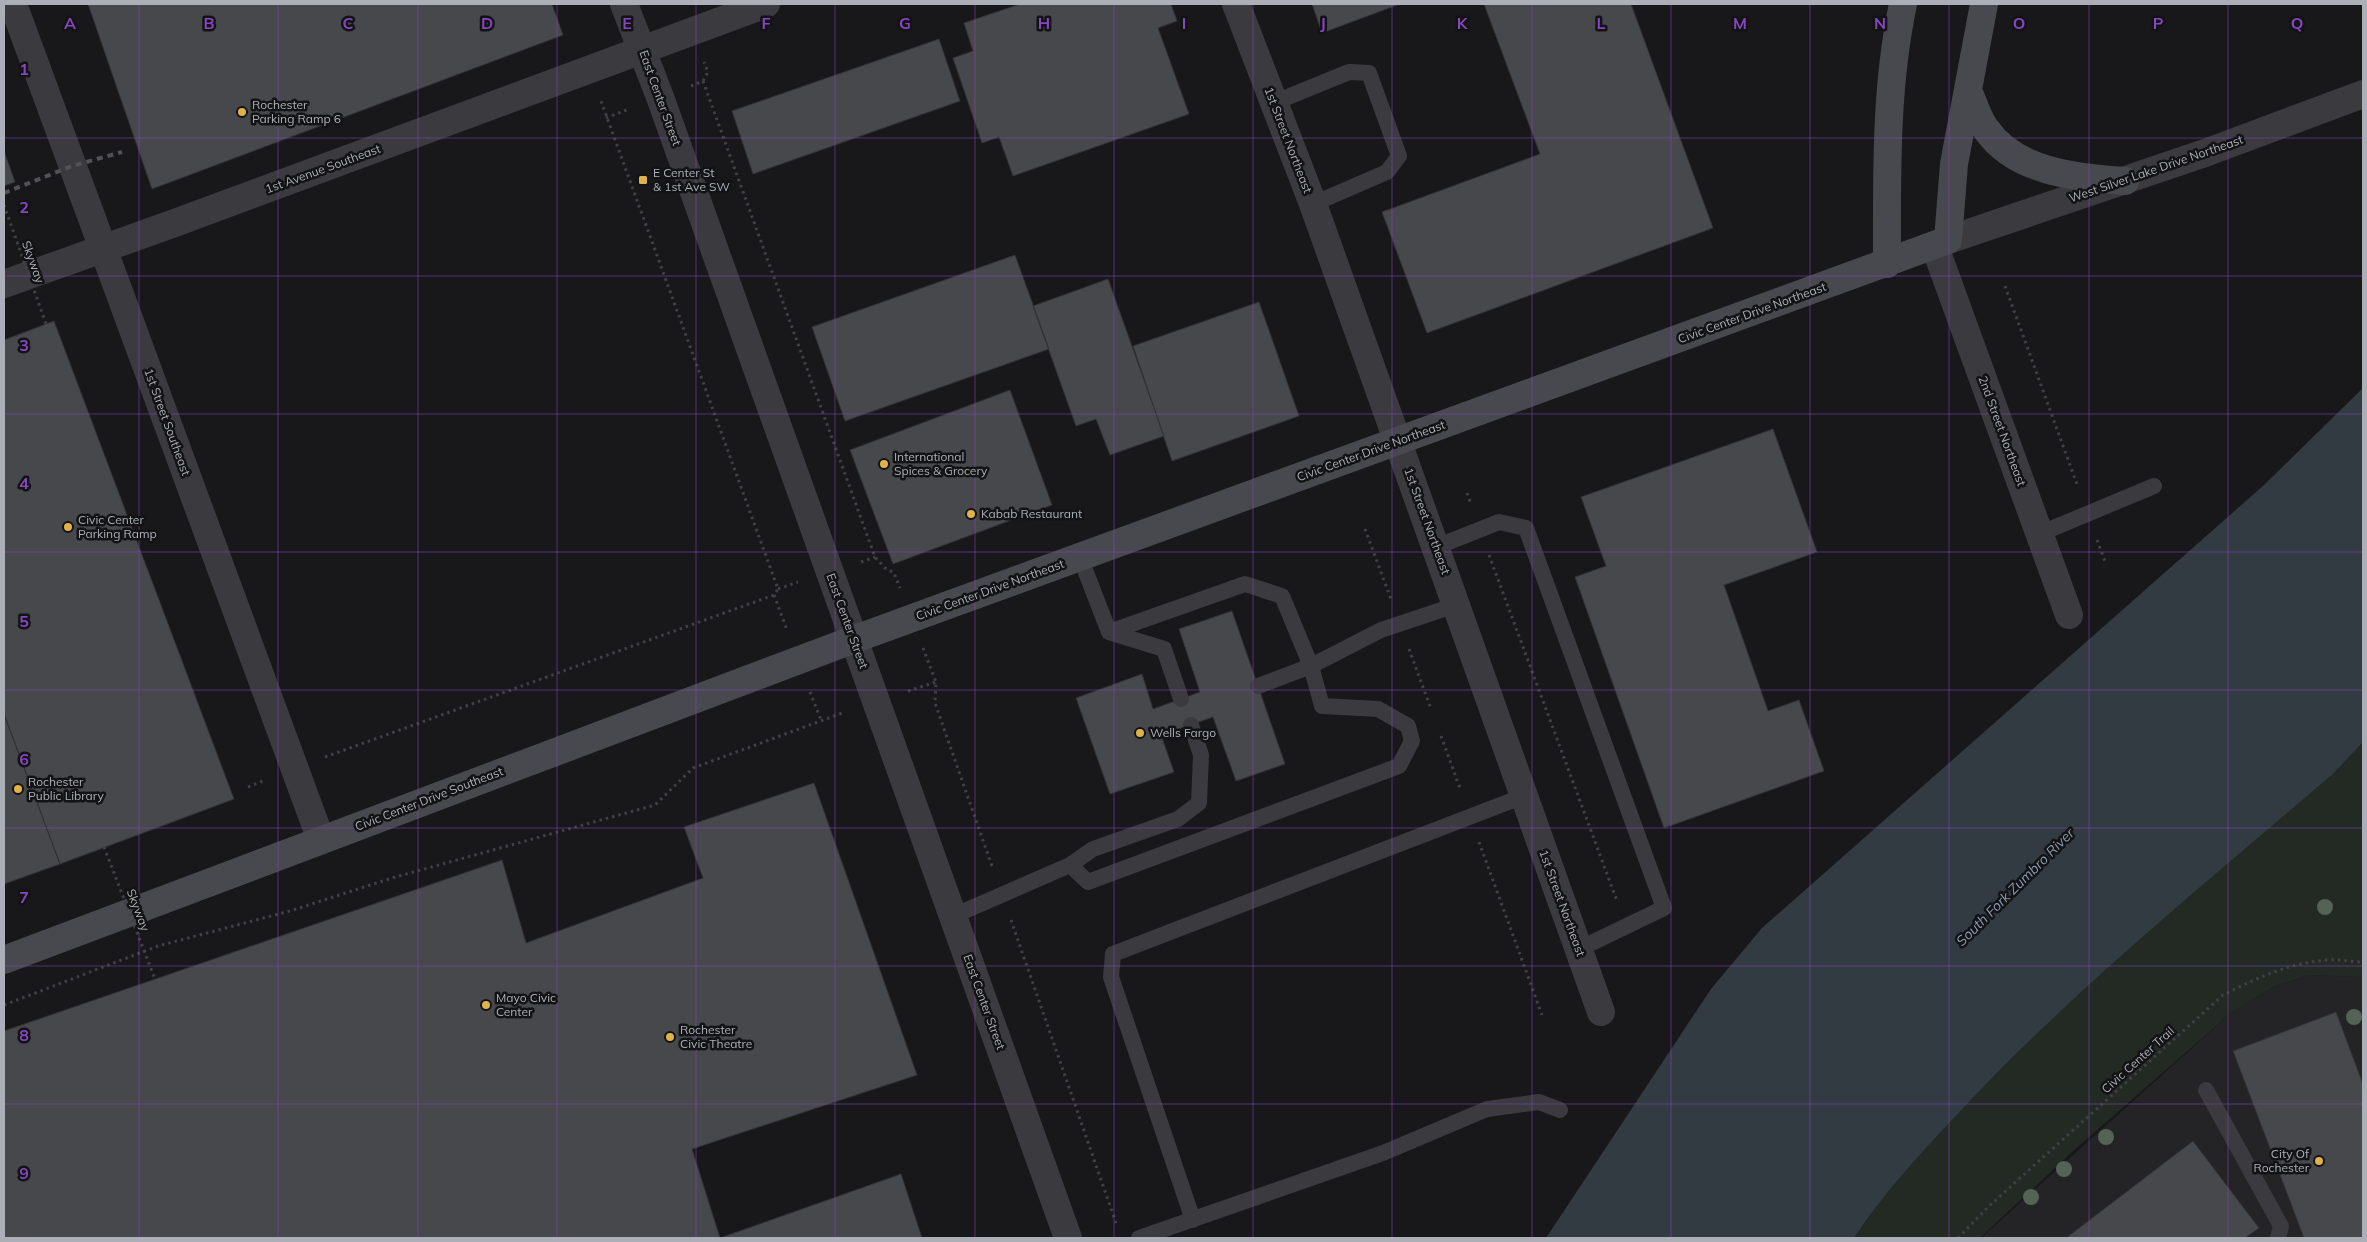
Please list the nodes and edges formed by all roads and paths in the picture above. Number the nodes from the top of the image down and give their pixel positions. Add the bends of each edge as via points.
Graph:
1 (13, 4) edge
2 (624, 4) edge
3 (766, 4) edge
4 (1236, 4) edge
5 (1903, 4) edge
6 (1984, 4) edge
7 (642, 50) junction
8 (703, 81) dead end
9 (1968, 91) junction
10 (2363, 94) edge
11 (1273, 103) junction
12 (606, 118) dead end
13 (2124, 180) junction
14 (1312, 204) junction
15 (4, 205) edge
16 (1941, 244) junction
17 (103, 249) junction
18 (1887, 264) junction
19 (4, 284) edge
20 (2005, 286) dead end
21 (46, 324) dead end
22 (1398, 441) junction
23 (2154, 486) dead end
24 (1467, 493) dead end
25 (2088, 513) junction
26 (1480, 528) junction
27 (1365, 529) dead end
28 (2039, 534) junction
29 (1436, 547) junction
30 (874, 557) dead end
31 (1080, 557) junction
32 (2106, 564) dead end
33 (1456, 604) junction
34 (2069, 615) dead end
35 (1400, 624) junction
36 (1109, 632) junction
37 (855, 639) junction
38 (1311, 666) junction
39 (936, 682) dead end
40 (1258, 686) dead end
41 (1181, 699) dead end
42 (1434, 716) dead end
43 (821, 720) dead end
44 (1191, 725) dead end
45 (1440, 734) dead end
46 (345, 750) dead end
47 (1524, 796) junction
48 (1470, 817) junction
49 (321, 840) junction
50 (104, 847) dead end
51 (1070, 865) junction
52 (1002, 895) junction
53 (954, 916) junction
54 (1626, 927) junction
55 (1579, 950) junction
56 (4, 960) edge
57 (2363, 962) edge
58 (156, 979) dead end
59 (4, 1005) edge
60 (1601, 1012) dead end
61 (1542, 1015) dead end
62 (2206, 1090) dead end
63 (1560, 1110) dead end
64 (1193, 1220) junction
65 (1118, 1229) dead end
66 (1068, 1238) edge
67 (1139, 1238) edge
68 (1958, 1238) edge
69 (2278, 1238) edge

1 - 17 street, 1st Street Southeast
2 - 7 street, East Center Street
3 - 7 street, 1st Avenue Southeast
4 - 11 street, 1st Street Northeast
5 - 18 main road via 1892,64
6 - 9 main road
7 - 17 street, 1st Avenue Southeast
7 - 37 street, East Center Street
8 - 30 path
9 - 13 main road via 1986,129 2006,151 2030,164 2084,177
9 - 16 main road
10 - 13 street, West Silver Lake Drive Northeast
11 - 14 street, 1st Street Northeast
11 - 14 lane via 1349,72 1369,72 1399,156 1387,172
12 - 46 path via 778,589 774,595
13 - 16 street, West Silver Lake Drive Northeast
14 - 22 street, 1st Street Northeast
15 - 21 path, Skyway, bridge
16 - 18 main road, Civic Center Drive Northeast
16 - 28 street, 2nd Street Northeast
17 - 19 street, 1st Avenue Southeast
17 - 49 street, 1st Street Southeast
18 - 22 main road, Civic Center Drive Northeast
20 - 25 path
22 - 29 street, 1st Street Northeast
22 - 31 main road, Civic Center Drive Northeast
23 - 25 lane
24 - 26 path
25 - 28 lane
25 - 32 path
26 - 29 lane
26 - 54 path
26 - 54 lane via 1499,522 1526,528 1664,908
27 - 35 path
28 - 34 street, 2nd Street Northeast
29 - 33 street, 1st Street Northeast
31 - 36 lane
31 - 37 main road, Civic Center Drive Northeast
33 - 35 lane
33 - 47 street, 1st Street Northeast
35 - 38 lane
35 - 42 path
36 - 38 lane via 1245,584 1282,596
36 - 41 lane via 1164,649
37 - 49 main road, Civic Center Drive Southeast
37 - 53 street, East Center Street
38 - 40 lane
38 - 51 lane via 1322,706 1378,710 1408,726 1412,741 1399,766 1088,882
39 - 52 path via 935,703
43 - 59 path via 693,768 655,805 158,946
44 - 51 lane via 1201,756 1199,803 1178,818 1094,849
45 - 48 path
47 - 48 lane
47 - 55 street, 1st Street Northeast
48 - 61 path
48 - 64 lane via 1112,954 1111,977
49 - 56 main road, Civic Center Drive Southeast
50 - 58 path, Skyway, bridge
51 - 52 lane
52 - 53 lane
52 - 65 path
53 - 66 street, East Center Street
54 - 55 lane
55 - 60 street, 1st Street Northeast
57 - 68 path, Civic Center Trail via 2329,960 2293,966 2267,974 2224,995 1988,1207
62 - 69 lane via 2281,1226
63 - 64 lane via 1539,1102 1487,1109 1383,1153
64 - 67 lane

